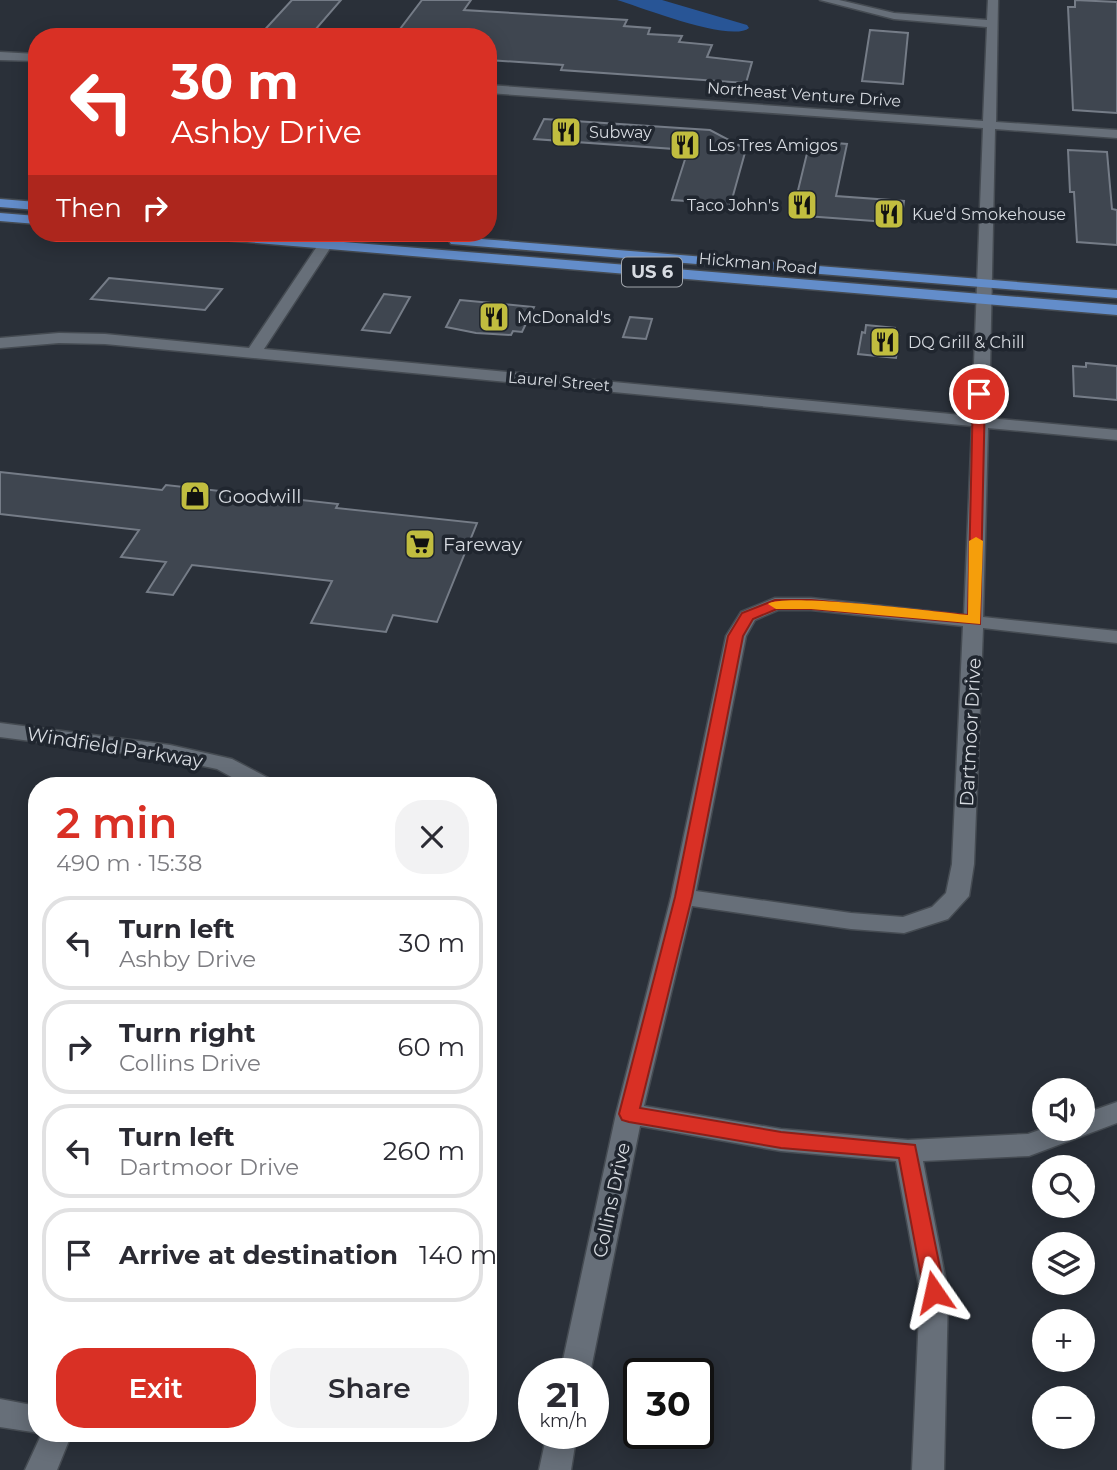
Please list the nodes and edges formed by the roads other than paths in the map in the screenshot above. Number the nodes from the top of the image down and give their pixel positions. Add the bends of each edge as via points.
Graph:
1 (825, 0) edge
2 (993, 0) edge
3 (992, 24) junction
4 (0, 56) edge
5 (28, 58) edge
6 (497, 90) edge
7 (989, 124) junction
8 (1117, 134) edge
9 (0, 203) edge
10 (28, 205) edge
11 (0, 218) edge
12 (28, 220) edge
13 (328, 242) edge
14 (368, 242) edge
15 (452, 242) edge
16 (983, 291) junction
17 (1117, 294) edge
18 (1117, 310) edge
19 (0, 343) edge
20 (254, 353) junction
21 (978, 421) junction
22 (1117, 435) edge
23 (975, 620) junction
24 (1117, 637) edge
25 (0, 730) edge
26 (249, 777) edge
27 (683, 897) junction
28 (1117, 1112) edge
29 (629, 1114) junction
30 (1095, 1120) edge
31 (1040, 1141) edge
32 (908, 1151) junction
33 (578, 1358) edge
34 (0, 1413) edge
35 (28, 1418) edge
36 (53, 1442) edge
37 (559, 1449) edge
38 (41, 1470) edge
39 (555, 1470) edge
40 (928, 1470) edge

1 - 3 street via 894,16
2 - 3 street, Dartmoor Drive
3 - 7 street, Dartmoor Drive
4 - 5 street
6 - 7 street, Northeast Venture Drive
7 - 8 street, Northeast Venture Drive
7 - 16 street, Dartmoor Drive
9 - 10 highway
11 - 12 highway
13 - 20 street
14 - 16 highway, Hickman Road / US 6
15 - 16 highway, Hickman Road / US 6
16 - 17 highway, Hickman Road / US 6
16 - 18 highway, Hickman Road / US 6
16 - 21 street, Dartmoor Drive
19 - 20 street, Laurel Street via 92,339
20 - 21 street, Laurel Street
21 - 22 street, Laurel Street
21 - 23 street, Dartmoor Drive
23 - 24 street, Collins Drive
23 - 27 street, Collins Drive via 811,604 775,604 748,616 736,636
23 - 27 street, Dartmoor Drive via 963,864 957,896 940,913 904,925
25 - 26 street, Windfield Parkway via 197,758 224,764
27 - 29 street, Collins Drive
28 - 30 street
29 - 32 street via 781,1140
29 - 33 street, Collins Drive
31 - 32 street
32 - 40 street via 934,1292
34 - 35 street
36 - 38 street
37 - 39 street

